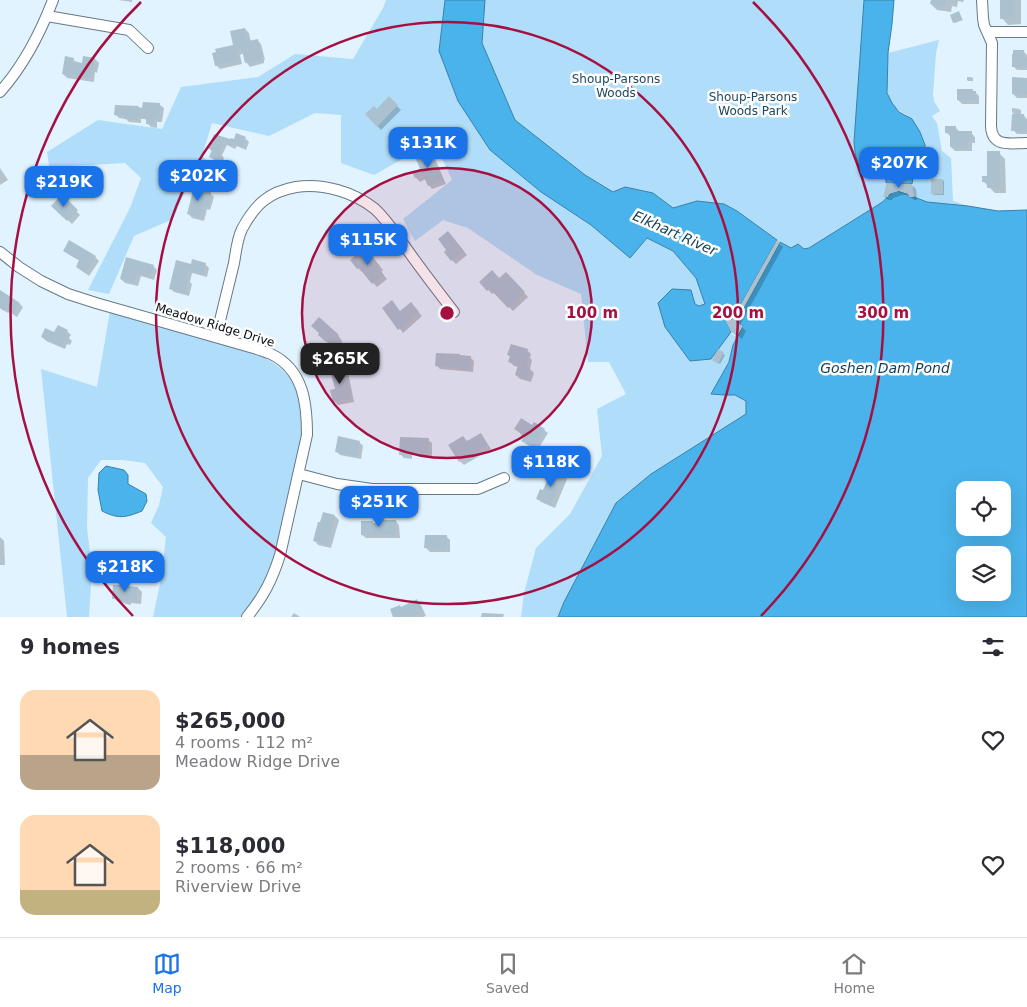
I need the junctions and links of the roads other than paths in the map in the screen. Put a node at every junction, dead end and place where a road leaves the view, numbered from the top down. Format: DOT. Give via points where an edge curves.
graph roads {
  1 [pos="53,0"];
  2 [pos="982,0"];
  3 [pos="47,16"];
  4 [pos="987,32"];
  5 [pos="1027,32"];
  6 [pos="148,48"];
  7 [pos="0,92"];
  8 [pos="1027,143"];
  9 [pos="0,252"];
  10 [pos="454,312"];
  11 [pos="216,337"];
  12 [pos="299,474"];
  13 [pos="504,478"];
  14 [pos="247,617"];
  1 -- 3 [label="street"];
  2 -- 4 [label="street"];
  3 -- 6 [label="street" via="129,30"];
  3 -- 7 [label="street" via="23,62"];
  4 -- 5 [label="street"];
  4 -- 8 [label="street" via="992,39 991,126 995,140"];
  9 -- 11 [label="street, Meadow Ridge Drive" via="41,281 68,294"];
  10 -- 11 [label="street" via="376,210 345,192 305,186 268,196 250,215 241,232"];
  11 -- 12 [label="street, Meadow Ridge Drive" via="272,355 291,369 304,397 307,416 307,435"];
  12 -- 13 [label="street" via="337,484 372,488 478,489"];
  12 -- 14 [label="street, Meadow Ridge Drive" via="274,574 266,592"];
}
